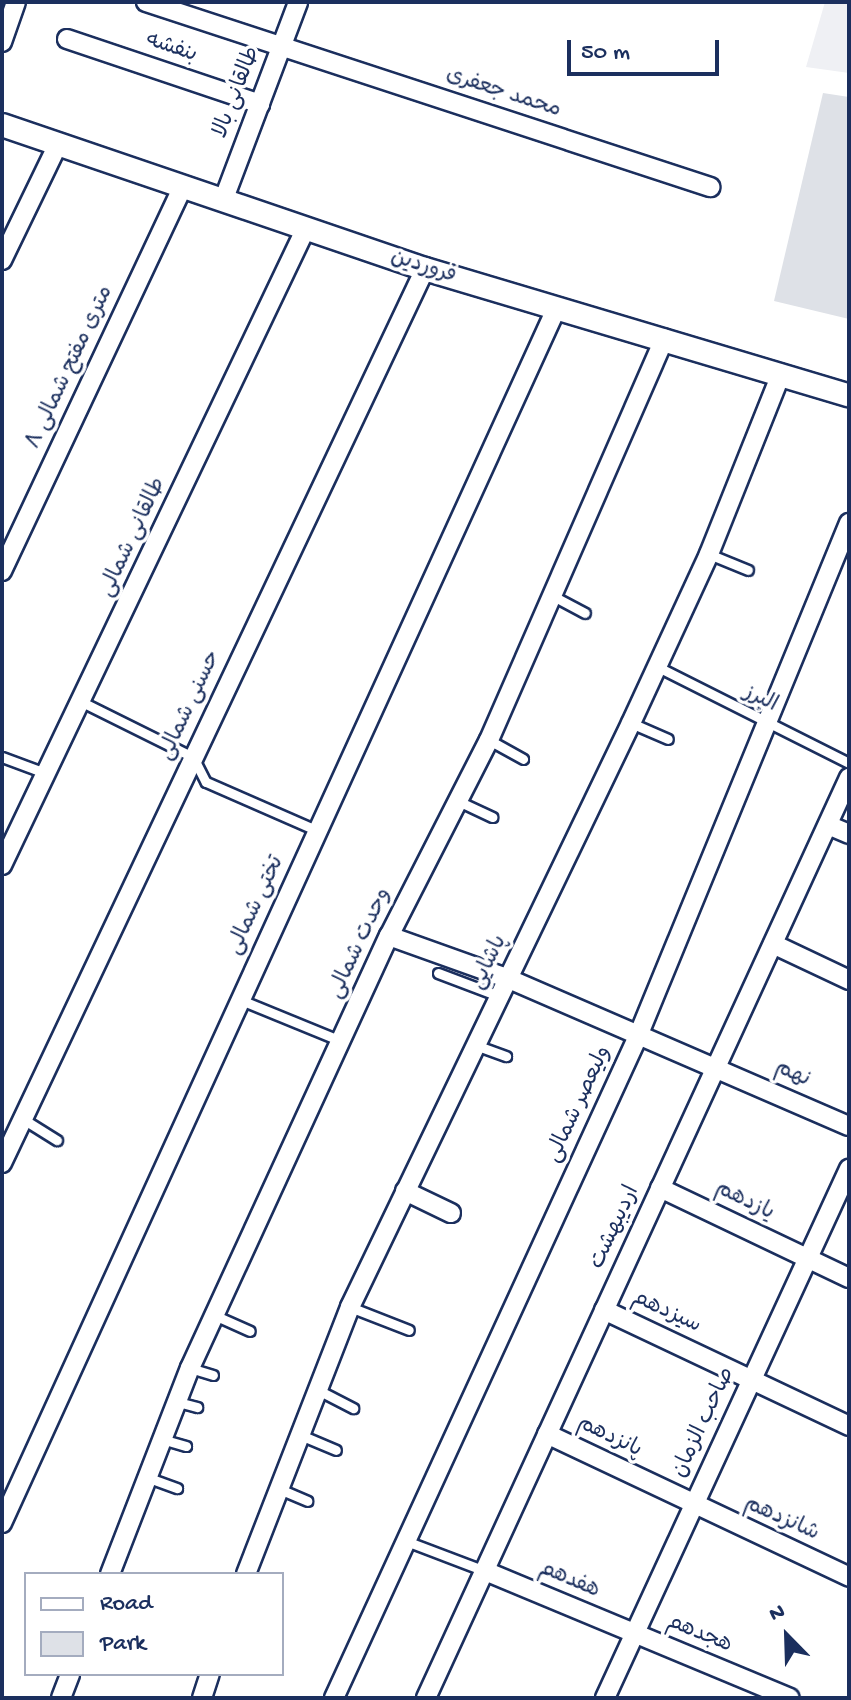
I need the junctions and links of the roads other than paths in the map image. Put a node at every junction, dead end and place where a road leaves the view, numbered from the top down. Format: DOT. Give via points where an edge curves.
graph roads {
  1 [pos="16,2"];
  2 [pos="146,2"];
  3 [pos="298,2"];
  4 [pos="67,39"];
  5 [pos="2,42"];
  6 [pos="281,47"];
  7 [pos="260,104"];
  8 [pos="2,125"];
  9 [pos="58,144"];
  10 [pos="183,186"];
  11 [pos="710,187"];
  12 [pos="223,201"];
  13 [pos="305,230"];
  14 [pos="2,260"];
  15 [pos="425,269"];
  16 [pos="556,309"];
  17 [pos="664,339"];
  18 [pos="781,374"];
  19 [pos="849,395"];
  20 [pos="849,523"];
  21 [pos="709,554"];
  22 [pos="748,570"];
  23 [pos="2,571"];
  24 [pos="553,596"];
  25 [pos="585,613"];
  26 [pos="656,666"];
  27 [pos="84,703"];
  28 [pos="631,723"];
  29 [pos="766,724"];
  30 [pos="668,739"];
  31 [pos="489,740"];
  32 [pos="2,757"];
  33 [pos="193,757"];
  34 [pos="523,759"];
  35 [pos="849,763"];
  36 [pos="45,773"];
  37 [pos="849,778"];
  38 [pos="458,801"];
  39 [pos="493,817"];
  40 [pos="828,825"];
  41 [pos="318,831"];
  42 [pos="849,834"];
  43 [pos="2,865"];
  44 [pos="389,936"];
  45 [pos="773,944"];
  46 [pos="438,973"];
  47 [pos="509,979"];
  48 [pos="849,980"];
  49 [pos="499,996"];
  50 [pos="241,1000"];
  51 [pos="638,1036"];
  52 [pos="343,1041"];
  53 [pos="478,1046"];
  54 [pos="506,1056"];
  55 [pos="716,1067"];
  56 [pos="23,1119"];
  57 [pos="849,1126"];
  58 [pos="57,1140"];
  59 [pos="2,1163"];
  60 [pos="849,1169"];
  61 [pos="660,1188"];
  62 [pos="405,1191"];
  63 [pos="451,1213"];
  64 [pos="807,1259"];
  65 [pos="849,1278"];
  66 [pos="350,1307"];
  67 [pos="604,1310"];
  68 [pos="214,1315"];
  69 [pos="409,1330"];
  70 [pos="250,1331"];
  71 [pos="190,1368"];
  72 [pos="213,1375"];
  73 [pos="751,1380"];
  74 [pos="316,1389"];
  75 [pos="178,1402"];
  76 [pos="197,1407"];
  77 [pos="353,1408"];
  78 [pos="849,1426"];
  79 [pos="298,1434"];
  80 [pos="547,1434"];
  81 [pos="165,1440"];
  82 [pos="186,1446"];
  83 [pos="336,1450"];
  84 [pos="149,1478"];
  85 [pos="177,1488"];
  86 [pos="277,1488"];
  87 [pos="307,1501"];
  88 [pos="693,1506"];
  89 [pos="2,1523"];
  90 [pos="406,1541"];
  91 [pos="485,1571"];
  92 [pos="111,1572"];
  93 [pos="247,1572"];
  94 [pos="849,1577"];
  95 [pos="634,1635"];
  96 [pos="69,1676"];
  97 [pos="209,1676"];
  98 [pos="434,1696"];
  99 [pos="61,1698"];
  100 [pos="202,1698"];
  101 [pos="334,1698"];
  102 [pos="605,1698"];
  103 [pos="790,1698"];
  1 -- 5 [label="street"];
  2 -- 6 [label="street, محمد جعفری"];
  3 -- 6 [label="street, طالقانی بالا"];
  4 -- 7 [label="street, بنفشه"];
  6 -- 7 [label="street, طالقانی بالا"];
  6 -- 11 [label="street, محمد جعفری"];
  7 -- 12 [label="street, طالقانی بالا"];
  8 -- 9 [label="street, فروردین"];
  9 -- 10 [label="street, فروردین"];
  9 -- 14 [label="street"];
  10 -- 12 [label="street, فروردین"];
  10 -- 23 [label="street, ۸ متری مفتح شمالی"];
  12 -- 13 [label="street, فروردین"];
  13 -- 15 [label="street, فروردین"];
  13 -- 27 [label="street, طالقانی شمالی"];
  15 -- 16 [label="street, فروردین"];
  15 -- 33 [label="street, حسنی شمالی"];
  16 -- 17 [label="street, فروردین"];
  16 -- 41 [label="street, تختی شمالی"];
  17 -- 18 [label="street, فروردین"];
  17 -- 24 [label="street, وحدت شمالی"];
  18 -- 19 [label="street, فروردین"];
  18 -- 21 [label="street, پاشایی"];
  20 -- 29 [label="street, ولیعصر شمالی"];
  21 -- 22 [label="lane"];
  21 -- 26 [label="street, پاشایی"];
  24 -- 25 [label="lane"];
  24 -- 31 [label="street, وحدت شمالی"];
  26 -- 28 [label="street, پاشایی"];
  26 -- 29 [label="lane, البرز"];
  27 -- 33 [label="lane"];
  27 -- 36 [label="street, طالقانی شمالی"];
  28 -- 30 [label="lane"];
  28 -- 47 [label="street, پاشایی"];
  29 -- 35 [label="lane, البرز"];
  29 -- 51 [label="street, ولیعصر شمالی"];
  31 -- 34 [label="lane"];
  31 -- 38 [label="street, وحدت شمالی"];
  32 -- 36 [label="lane"];
  33 -- 41 [label="lane" via="206,782"];
  33 -- 56 [label="street, حسنی شمالی"];
  36 -- 43 [label="street, طالقانی شمالی"];
  37 -- 40 [label="street, اردیبهشت"];
  38 -- 39 [label="lane"];
  38 -- 44 [label="street, وحدت شمالی"];
  40 -- 42 [label="street"];
  40 -- 45 [label="street, اردیبهشت"];
  41 -- 50 [label="street, تختی شمالی"];
  44 -- 47 [label="street, نهم"];
  44 -- 52 [label="street, وحدت شمالی"];
  45 -- 48 [label="street"];
  45 -- 55 [label="street, اردیبهشت"];
  46 -- 49 [label="lane"];
  47 -- 49 [label="street, پاشایی"];
  47 -- 51 [label="street, نهم"];
  49 -- 53 [label="street, پاشایی"];
  50 -- 52 [label="lane"];
  50 -- 89 [label="street, تختی شمالی"];
  51 -- 55 [label="street, نهم"];
  51 -- 90 [label="street, ولیعصر شمالی"];
  52 -- 68 [label="street, وحدت شمالی"];
  53 -- 54 [label="lane"];
  53 -- 62 [label="street, پاشایی"];
  55 -- 57 [label="street, نهم"];
  55 -- 61 [label="street, اردیبهشت"];
  56 -- 58 [label="lane"];
  56 -- 59 [label="street, حسنی شمالی"];
  60 -- 64 [label="street, صاحب الزمان"];
  61 -- 64 [label="street, یازدهم"];
  61 -- 67 [label="street, اردیبهشت"];
  62 -- 63 [label="street"];
  62 -- 66 [label="street, پاشایی"];
  64 -- 65 [label="street, یازدهم"];
  64 -- 73 [label="street, صاحب الزمان"];
  66 -- 69 [label="lane"];
  66 -- 74 [label="street, پاشایی"];
  67 -- 73 [label="street, سیزدهم"];
  67 -- 80 [label="street, اردیبهشت"];
  68 -- 70 [label="lane"];
  68 -- 71 [label="street, وحدت شمالی"];
  71 -- 72 [label="lane"];
  71 -- 75 [label="street, وحدت شمالی"];
  73 -- 78 [label="street, سیزدهم"];
  73 -- 88 [label="street, صاحب الزمان"];
  74 -- 77 [label="lane"];
  74 -- 79 [label="street, پاشایی"];
  75 -- 76 [label="lane"];
  75 -- 81 [label="street, وحدت شمالی"];
  79 -- 83 [label="lane"];
  79 -- 86 [label="street, پاشایی"];
  80 -- 88 [label="street, پانزدهم"];
  80 -- 91 [label="street, اردیبهشت"];
  81 -- 82 [label="lane"];
  81 -- 84 [label="street, وحدت شمالی"];
  84 -- 85 [label="lane"];
  84 -- 92 [label="street, وحدت شمالی"];
  86 -- 87 [label="lane"];
  86 -- 93 [label="street, پاشایی"];
  88 -- 94 [label="street, شانزدهم"];
  88 -- 95 [label="street, صاحب الزمان"];
  90 -- 91 [label="lane"];
  90 -- 101 [label="street, ولیعصر شمالی"];
  91 -- 95 [label="street, هفدهم"];
  91 -- 98 [label="street, اردیبهشت"];
  95 -- 102 [label="street, صاحب الزمان"];
  95 -- 103 [label="street, هجدهم"];
  96 -- 99 [label="street"];
  97 -- 100 [label="street"];
}
